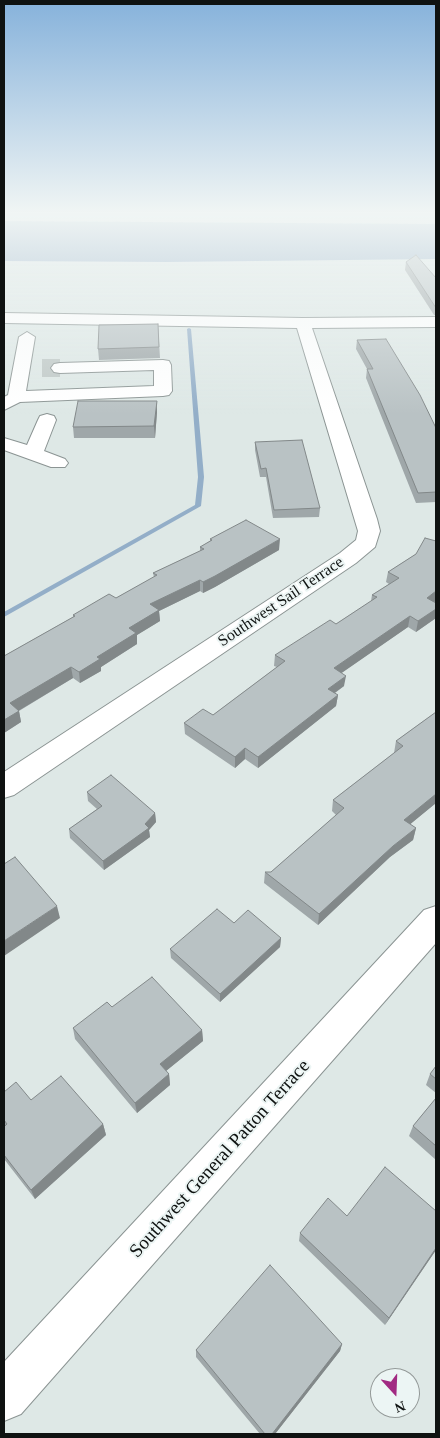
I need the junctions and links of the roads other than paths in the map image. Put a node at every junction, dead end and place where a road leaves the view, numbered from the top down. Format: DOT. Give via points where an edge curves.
graph roads {
  1 [pos="4,318"];
  2 [pos="436,322"];
  3 [pos="303,323"];
  4 [pos="27,337"];
  5 [pos="60,368"];
  6 [pos="10,401"];
  7 [pos="47,420"];
  8 [pos="4,444"];
  9 [pos="33,454"];
  10 [pos="58,463"];
  11 [pos="4,787"];
  12 [pos="436,920"];
  13 [pos="4,1397"];
  1 -- 3 [label="street"];
  2 -- 3 [label="street"];
  3 -- 11 [label="street, Southwest Sail Terrace" via="366,519 367,542 348,558"];
  4 -- 6 [label="street" via="28,368"];
  5 -- 6 [label="street" via="163,365 164,391"];
  7 -- 9 [label="street"];
  8 -- 9 [label="street"];
  9 -- 10 [label="street"];
  12 -- 13 [label="street, Southwest General Patton Terrace"];
}
